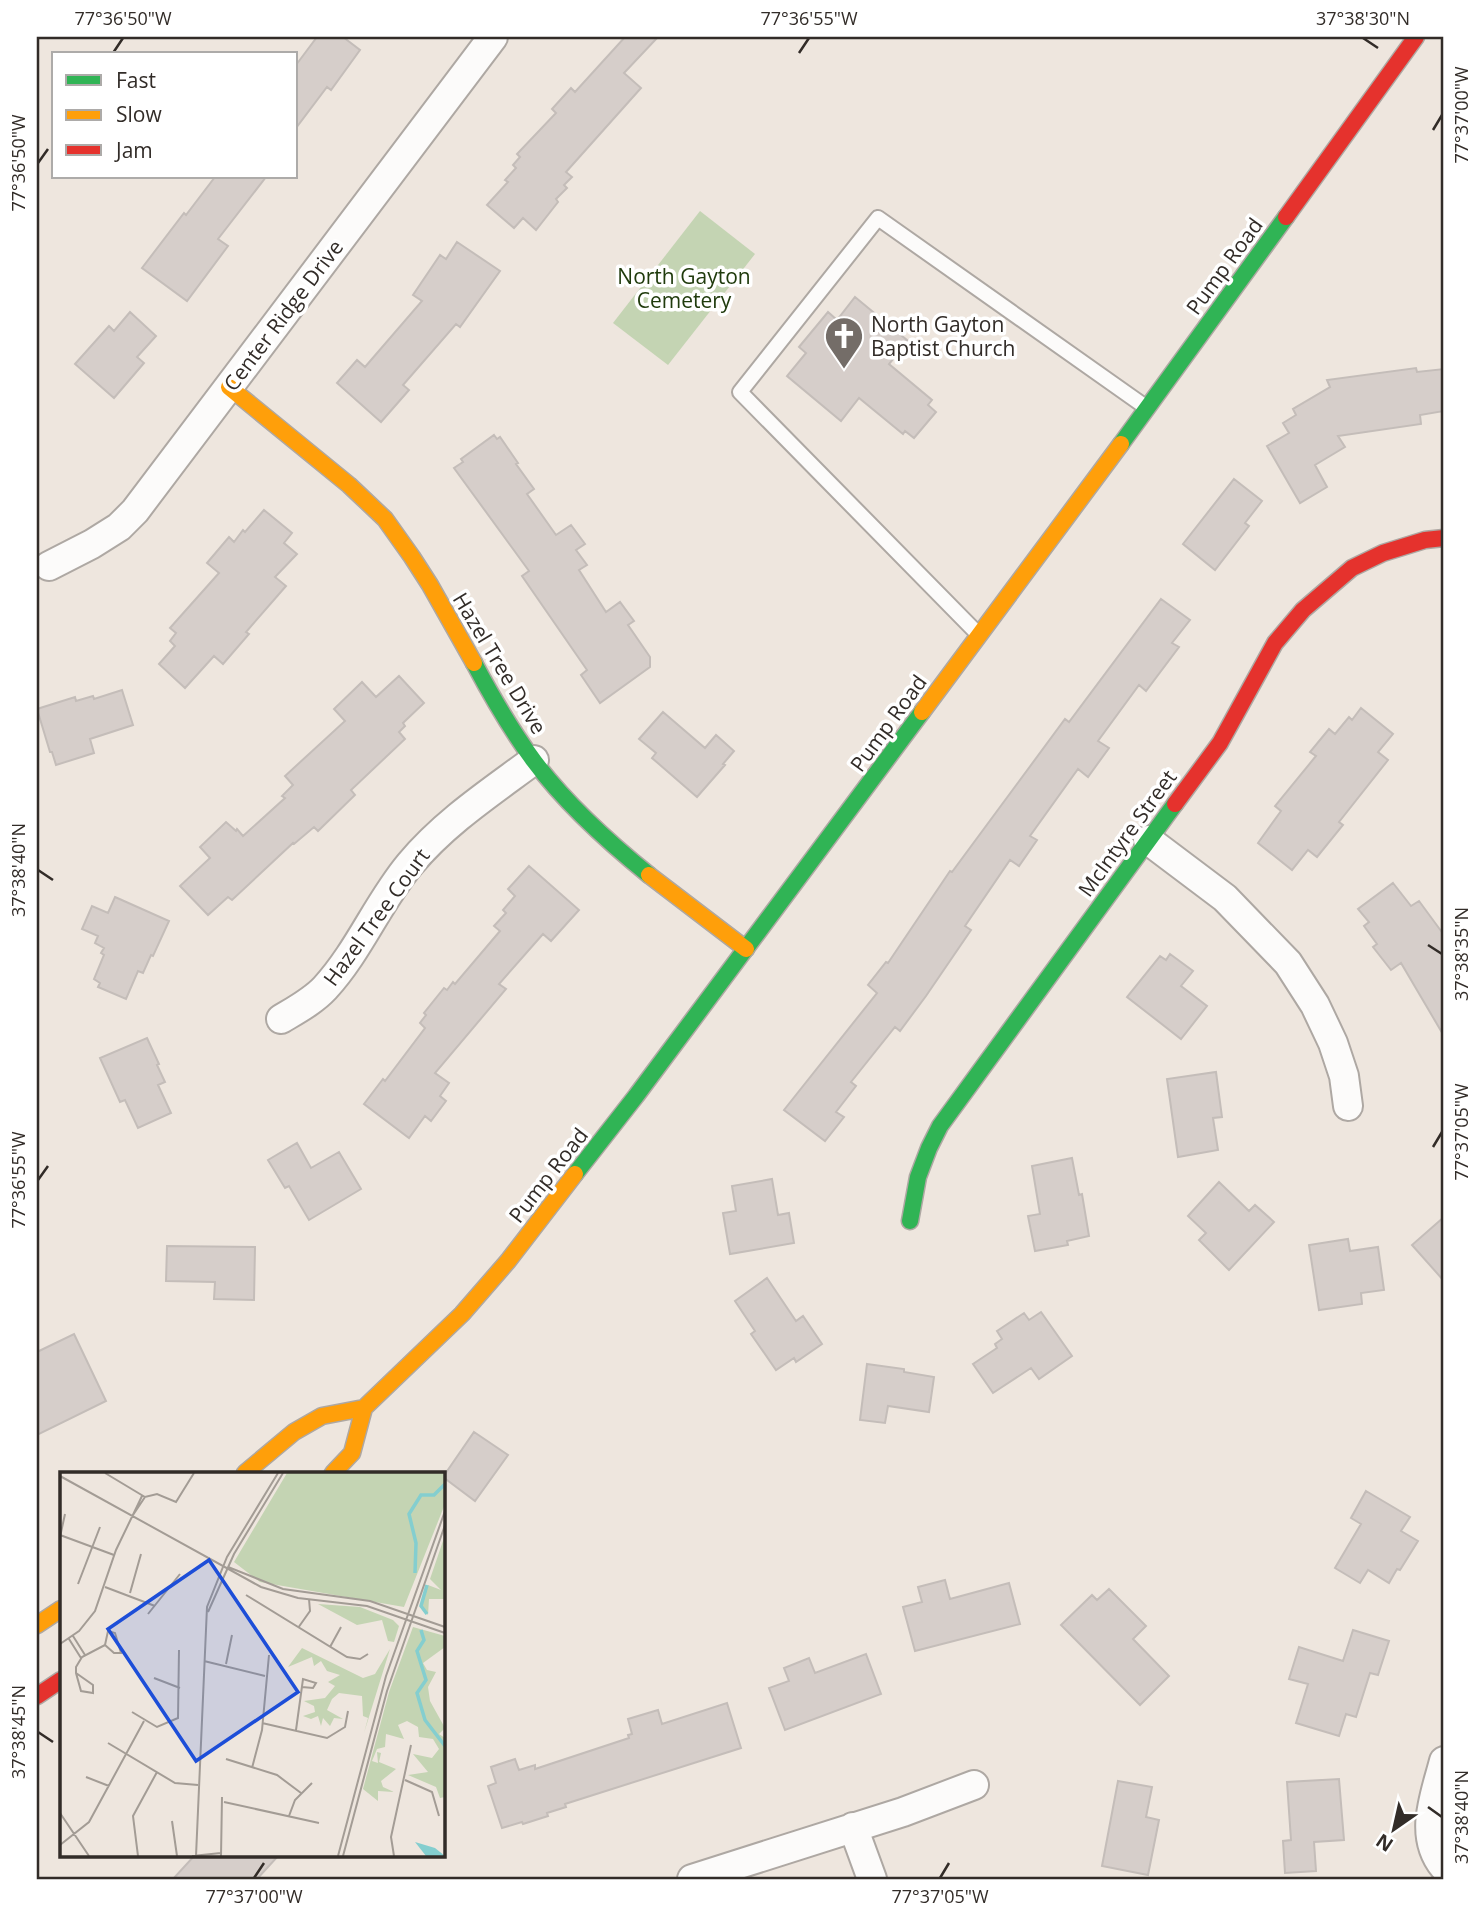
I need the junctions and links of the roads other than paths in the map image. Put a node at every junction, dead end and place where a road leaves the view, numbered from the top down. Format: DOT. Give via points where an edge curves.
graph roads {
  1 [pos="493,37"];
  2 [pos="1416,37"];
  3 [pos="229,387"];
  4 [pos="1147,408"];
  5 [pos="1444,538"];
  6 [pos="49,566"];
  7 [pos="979,635"];
  8 [pos="534,760"];
  9 [pos="1148,840"];
  10 [pos="746,950"];
  11 [pos="282,1019"];
  12 [pos="1348,1106"];
  13 [pos="910,1221"];
  14 [pos="364,1408"];
  15 [pos="246,1472"];
  16 [pos="334,1472"];
  17 [pos="60,1609"];
  18 [pos="37,1625"];
  19 [pos="60,1681"];
  20 [pos="37,1696"];
  21 [pos="1444,1761"];
  22 [pos="974,1785"];
  23 [pos="853,1826"];
  24 [pos="1444,1867"];
  25 [pos="692,1879"];
  26 [pos="872,1879"];
  1 -- 3 [label="street, Center Ridge Drive"];
  2 -- 4 [label="main road, Pump Road"];
  3 -- 6 [label="street, Center Ridge Drive" via="119,527"];
  3 -- 8 [label="main road, Hazel Tree Drive" via="353,488 391,526 419,565"];
  4 -- 7 [label="main road, Pump Road"];
  4 -- 7 [label="lane" via="878,218 740,392"];
  5 -- 9 [label="main road, McIntyre Street" via="1404,546 1352,568 1303,610 1275,643 1220,743"];
  7 -- 10 [label="main road, Pump Road"];
  8 -- 10 [label="main road, Hazel Tree Drive" via="577,812 619,852"];
  8 -- 11 [label="street, Hazel Tree Court" via="456,818 411,863 326,988"];
  9 -- 12 [label="street" via="1225,898 1289,962 1333,1043"];
  9 -- 13 [label="main road, McIntyre Street" via="940,1126 918,1177"];
  10 -- 14 [label="main road, Pump Road" via="508,1261 461,1314"];
  14 -- 15 [label="main road" via="322,1416"];
  14 -- 16 [label="main road" via="352,1453"];
  17 -- 18 [label="main road"];
  19 -- 20 [label="main road"];
  21 -- 24 [label="street" via="1429,1821 1431,1843"];
  22 -- 23 [label="street"];
  23 -- 25 [label="street"];
  23 -- 26 [label="street"];
}
